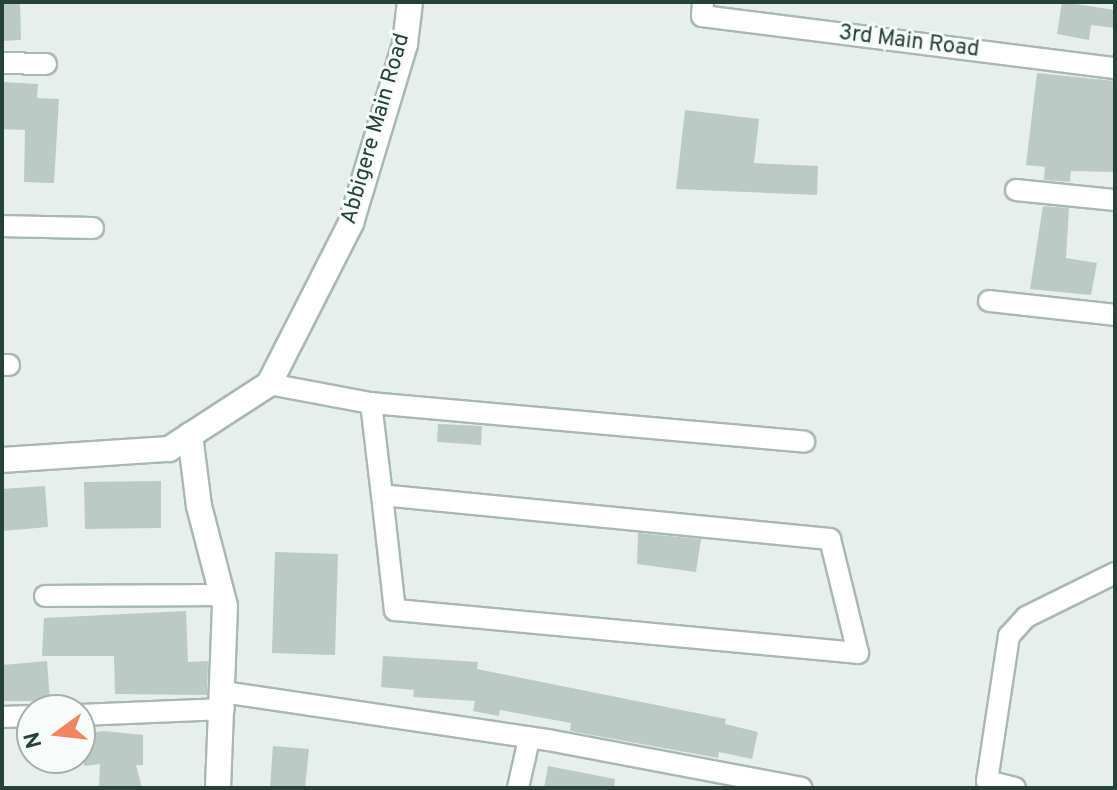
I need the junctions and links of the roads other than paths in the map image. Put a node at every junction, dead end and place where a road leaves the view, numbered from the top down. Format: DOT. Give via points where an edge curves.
graph roads {
  1 [pos="410,2"];
  2 [pos="703,9"];
  3 [pos="2,63"];
  4 [pos="46,64"];
  5 [pos="1115,68"];
  6 [pos="1016,190"];
  7 [pos="1115,200"];
  8 [pos="2,226"];
  9 [pos="93,228"];
  10 [pos="989,301"];
  11 [pos="1115,315"];
  12 [pos="269,384"];
  13 [pos="371,403"];
  14 [pos="190,435"];
  15 [pos="804,442"];
  16 [pos="2,460"];
  17 [pos="382,495"];
  18 [pos="1115,573"];
  19 [pos="222,595"];
  20 [pos="45,596"];
  21 [pos="224,700"];
  22 [pos="96,713"];
  23 [pos="529,739"];
  24 [pos="218,788"];
  25 [pos="518,788"];
  26 [pos="801,788"];
  27 [pos="1015,788"];
  1 -- 12 [label="main road, Abbigere Main Road" via="405,44 351,223"];
  2 -- 5 [label="street, 3rd Main Road"];
  3 -- 4 [label="street"];
  6 -- 7 [label="street"];
  8 -- 9 [label="street"];
  10 -- 11 [label="street"];
  12 -- 13 [label="street"];
  12 -- 14 [label="main road"];
  13 -- 15 [label="street"];
  13 -- 17 [label="street"];
  14 -- 16 [label="main road" via="169,449"];
  14 -- 19 [label="main road" via="199,506"];
  17 -- 17 [label="street" via="395,610 858,653 830,539"];
  18 -- 27 [label="street" via="1026,617 1009,636 987,781"];
  19 -- 20 [label="street"];
  19 -- 21 [label="main road"];
  21 -- 22 [label="street"];
  21 -- 23 [label="street"];
  21 -- 24 [label="main road"];
  23 -- 25 [label="street"];
  23 -- 26 [label="street"];
}
